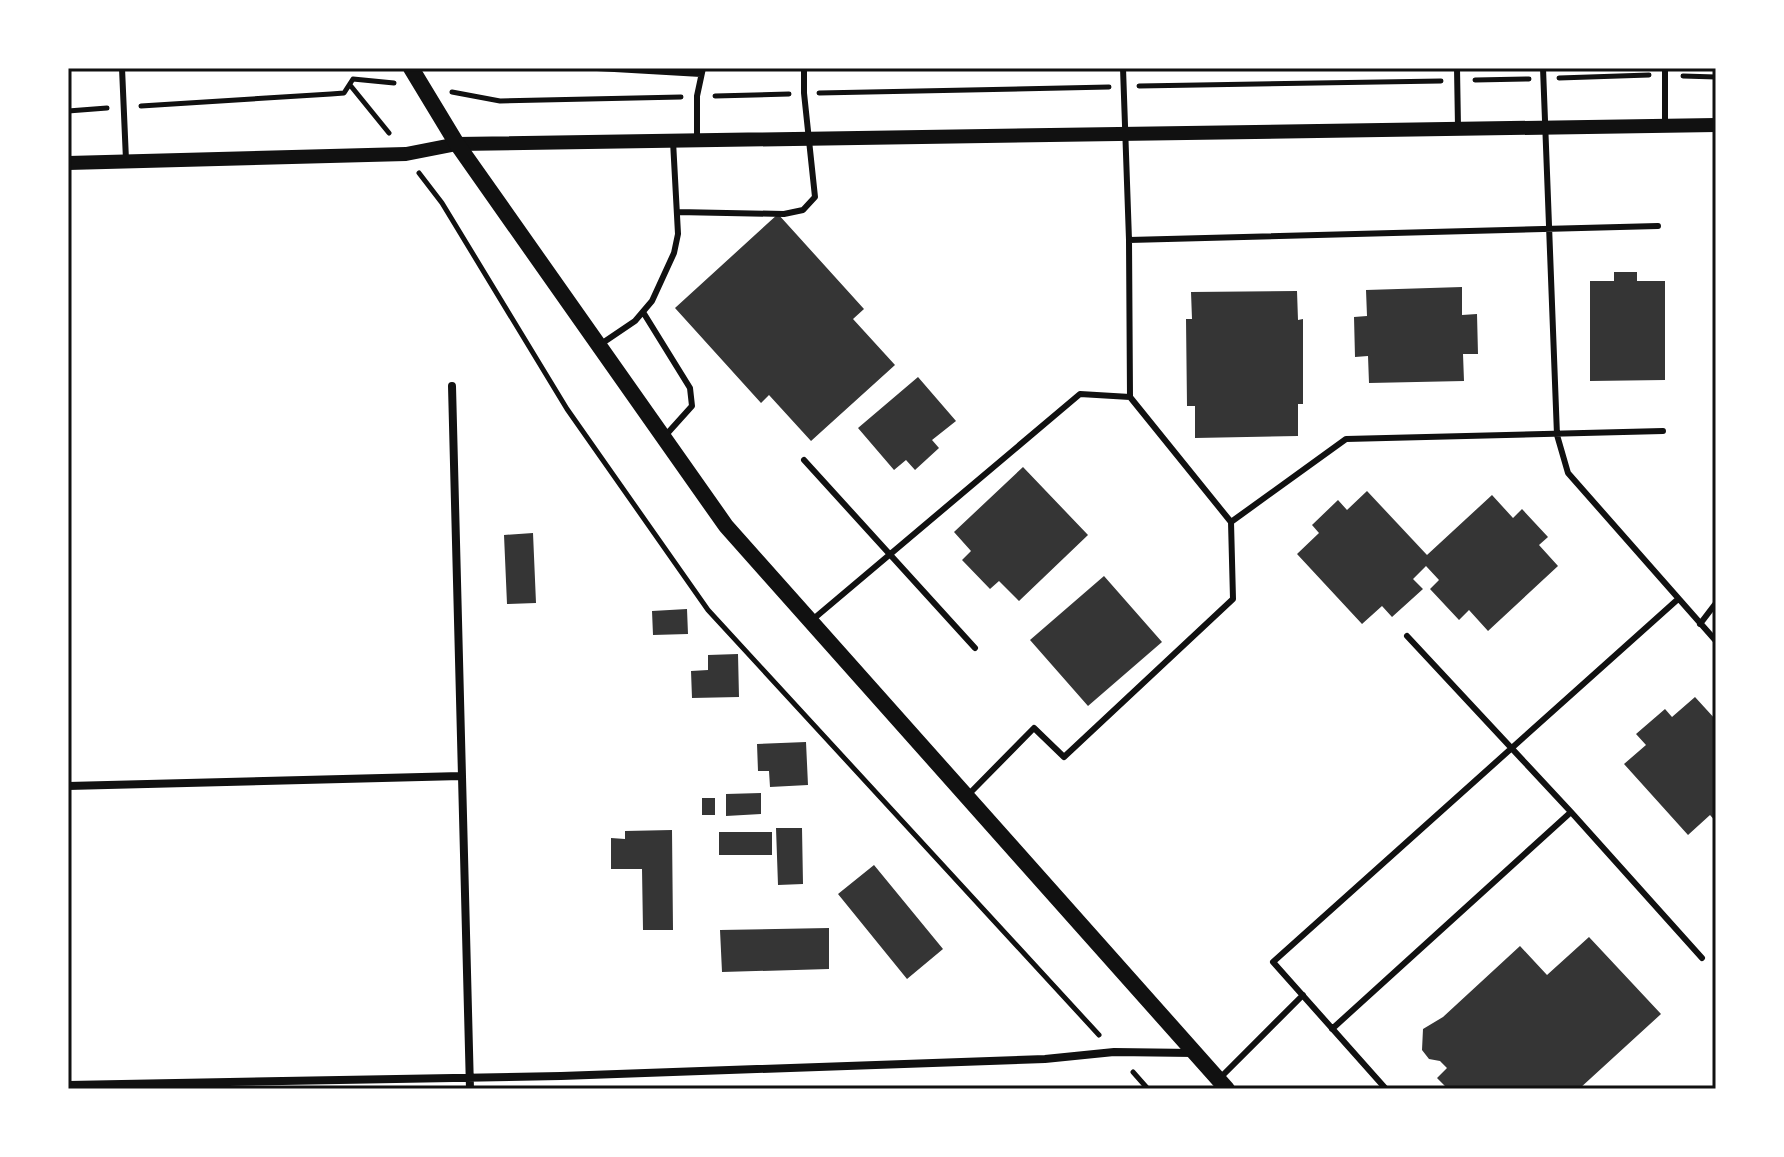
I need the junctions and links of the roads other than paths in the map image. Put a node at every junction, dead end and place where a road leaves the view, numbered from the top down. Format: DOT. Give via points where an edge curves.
graph roads {
  1 [pos="122,68"];
  2 [pos="411,68"];
  3 [pos="597,68"];
  4 [pos="804,68"];
  5 [pos="1123,68"];
  6 [pos="1457,68"];
  7 [pos="1543,68"];
  8 [pos="702,71"];
  9 [pos="1665,72"];
  10 [pos="1716,125"];
  11 [pos="1665,126"];
  12 [pos="1544,128"];
  13 [pos="1458,130"];
  14 [pos="1124,135"];
  15 [pos="808,139"];
  16 [pos="673,141"];
  17 [pos="697,141"];
  18 [pos="457,144"];
  19 [pos="126,162"];
  20 [pos="68,163"];
  21 [pos="677,212"];
  22 [pos="1658,226"];
  23 [pos="1548,228"];
  24 [pos="1129,240"];
  25 [pos="643,312"];
  26 [pos="599,345"];
  27 [pos="452,386"];
  28 [pos="1130,397"];
  29 [pos="1663,431"];
  30 [pos="1557,435"];
  31 [pos="664,437"];
  32 [pos="804,460"];
  33 [pos="1231,522"];
  34 [pos="889,553"];
  35 [pos="1677,600"];
  36 [pos="1716,603"];
  37 [pos="811,621"];
  38 [pos="1700,624"];
  39 [pos="1407,636"];
  40 [pos="1716,641"];
  41 [pos="975,648"];
  42 [pos="1512,750"];
  43 [pos="461,776"];
  44 [pos="68,786"];
  45 [pos="966,796"];
  46 [pos="1571,812"];
  47 [pos="1702,958"];
  48 [pos="1303,995"];
  49 [pos="1332,1029"];
  50 [pos="1195,1053"];
  51 [pos="469,1076"];
  52 [pos="1222,1084"];
  53 [pos="68,1085"];
  54 [pos="470,1089"];
  55 [pos="1386,1089"];
  1 -- 19 [label="lane"];
  2 -- 18 [label="main road"];
  3 -- 8 [label="lane"];
  4 -- 15 [label="lane"];
  5 -- 14 [label="lane"];
  6 -- 13 [label="lane"];
  7 -- 12 [label="lane"];
  8 -- 17 [label="lane"];
  9 -- 11 [label="lane"];
  10 -- 11 [label="street"];
  11 -- 12 [label="street"];
  12 -- 13 [label="street"];
  12 -- 23 [label="lane"];
  13 -- 14 [label="street"];
  14 -- 15 [label="street"];
  14 -- 24 [label="lane"];
  15 -- 17 [label="street"];
  15 -- 21 [label="lane" via="815,197 803,210"];
  16 -- 17 [label="street"];
  16 -- 18 [label="street"];
  16 -- 21 [label="lane"];
  18 -- 19 [label="street" via="406,154"];
  18 -- 26 [label="main road"];
  19 -- 20 [label="street"];
  21 -- 25 [label="lane" via="674,253"];
  22 -- 23 [label="lane"];
  23 -- 24 [label="lane"];
  23 -- 30 [label="lane"];
  24 -- 28 [label="lane"];
  25 -- 26 [label="lane"];
  25 -- 31 [label="lane" via="690,388 692,406"];
  26 -- 31 [label="main road"];
  27 -- 43 [label="street"];
  28 -- 33 [label="lane"];
  28 -- 34 [label="lane" via="1080,394"];
  29 -- 30 [label="lane"];
  30 -- 33 [label="lane" via="1346,439"];
  30 -- 35 [label="lane" via="1568,473"];
  31 -- 37 [label="main road" via="726,526"];
  32 -- 34 [label="lane"];
  33 -- 45 [label="lane" via="1233,599 1064,757 1034,728"];
  34 -- 37 [label="lane"];
  34 -- 41 [label="lane"];
  35 -- 38 [label="lane"];
  35 -- 42 [label="lane"];
  36 -- 38 [label="lane"];
  37 -- 45 [label="main road"];
  38 -- 40 [label="lane"];
  39 -- 42 [label="lane"];
  42 -- 46 [label="lane"];
  42 -- 48 [label="lane" via="1273,962"];
  43 -- 44 [label="street"];
  43 -- 51 [label="street"];
  45 -- 50 [label="main road"];
  46 -- 47 [label="lane"];
  46 -- 49 [label="lane"];
  48 -- 49 [label="lane"];
  48 -- 52 [label="lane"];
  49 -- 55 [label="lane"];
  50 -- 51 [label="street"];
  50 -- 52 [label="main road"];
  51 -- 53 [label="street"];
  51 -- 54 [label="street"];
}
